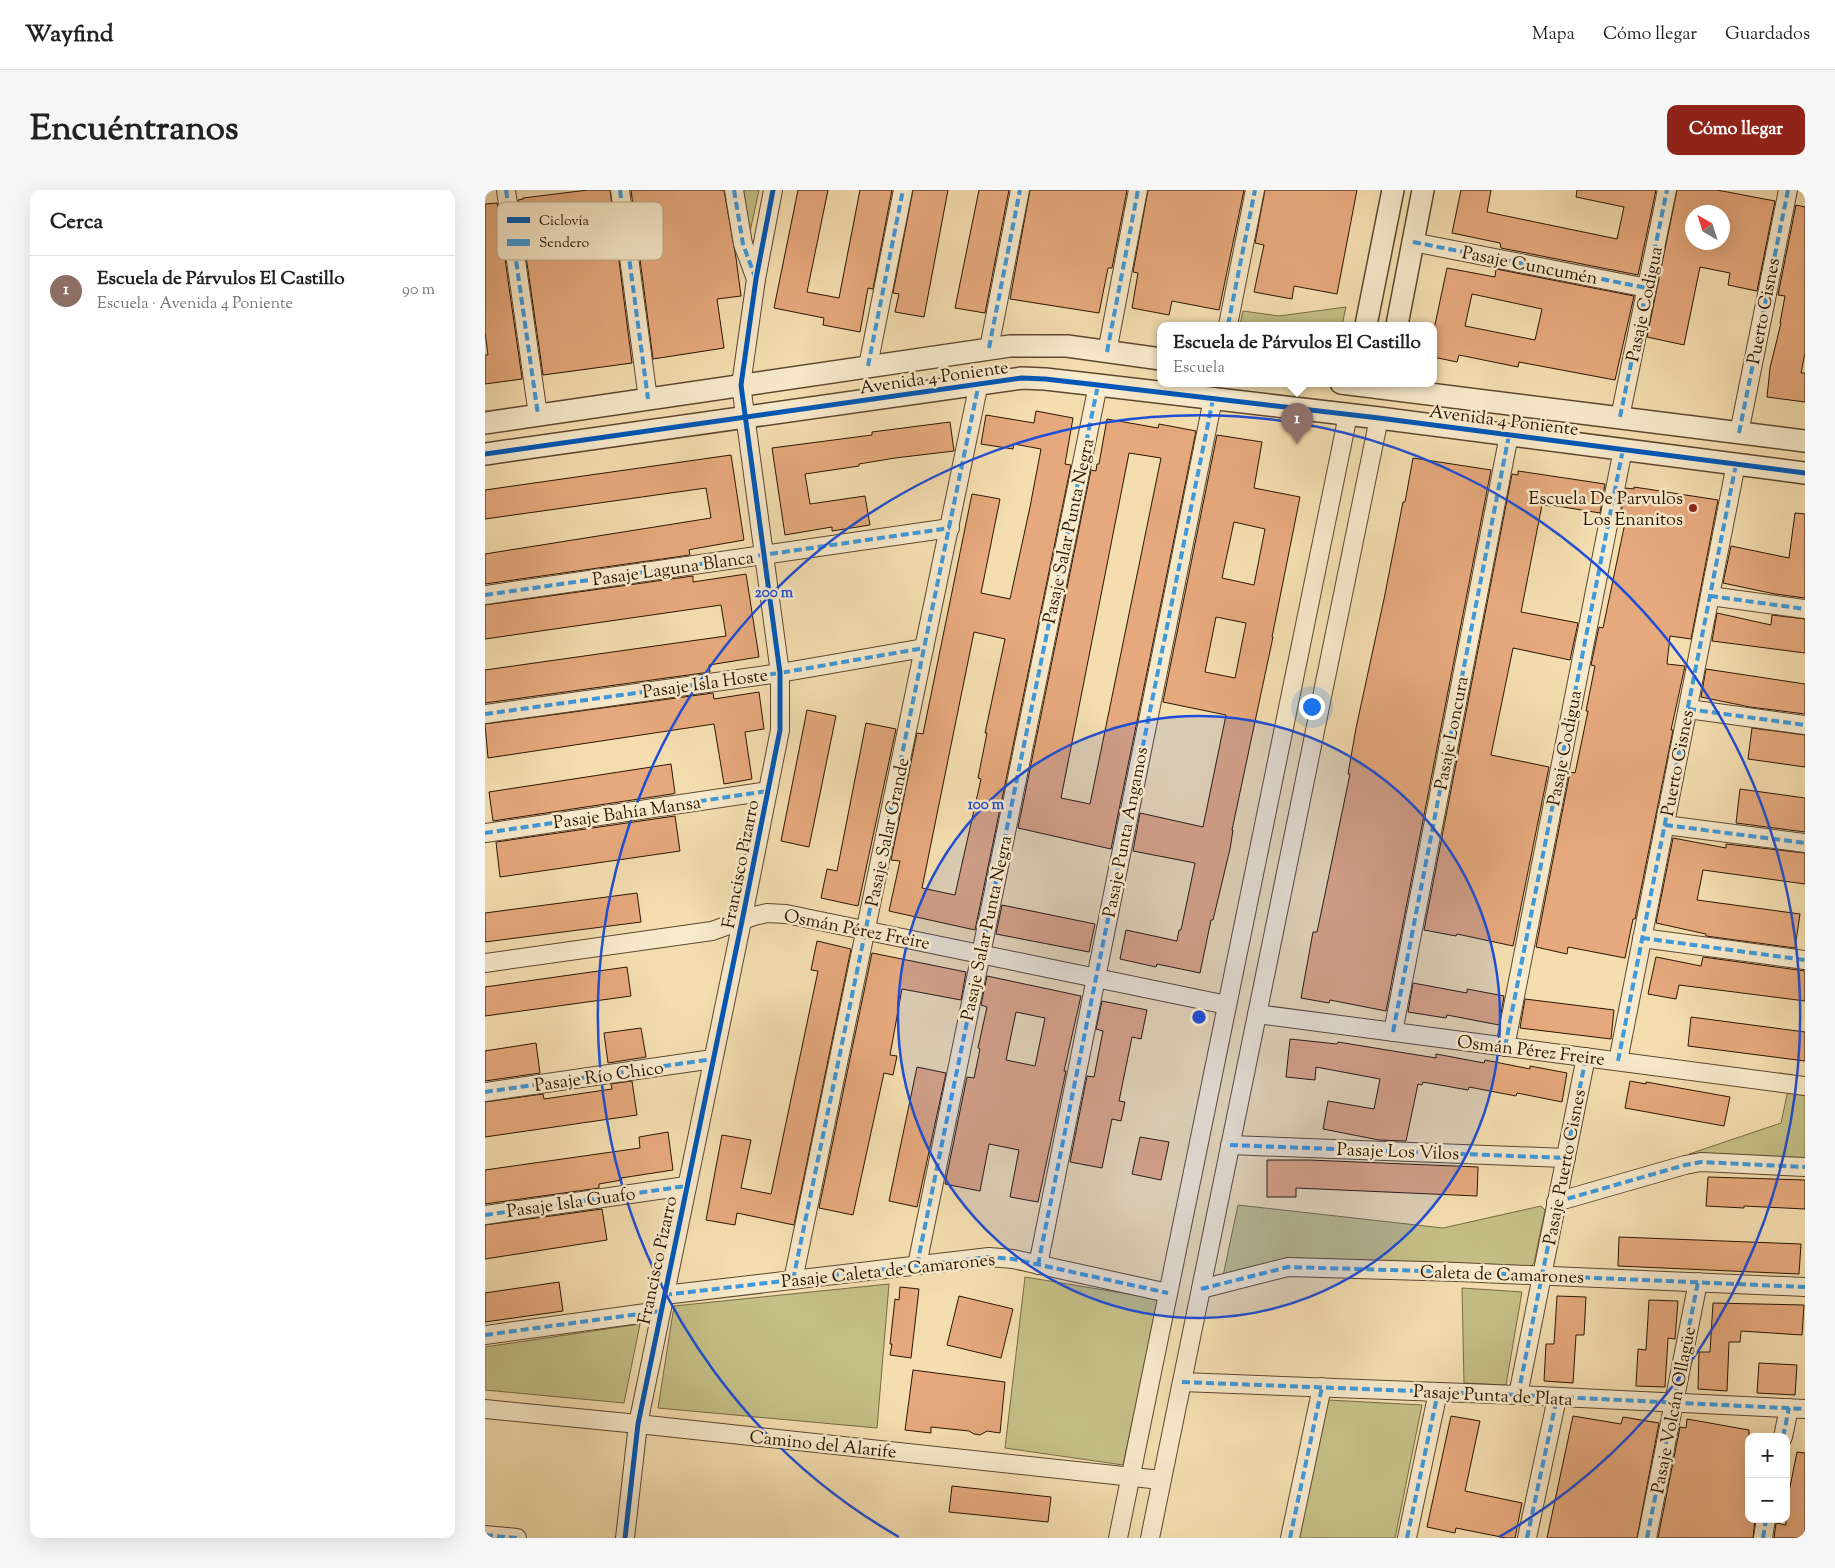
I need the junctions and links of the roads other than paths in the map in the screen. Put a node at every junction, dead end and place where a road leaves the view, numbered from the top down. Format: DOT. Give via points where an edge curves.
graph roads {
  1 [pos="734,190"];
  2 [pos="773,190"];
  3 [pos="903,190"];
  4 [pos="1020,190"];
  5 [pos="1138,190"];
  6 [pos="1255,190"];
  7 [pos="1393,190"];
  8 [pos="1423,190"];
  9 [pos="1667,190"];
  10 [pos="1788,190"];
  11 [pos="1413,242"];
  12 [pos="516,260"];
  13 [pos="629,260"];
  14 [pos="756,279"];
  15 [pos="1647,288"];
  16 [pos="1230,322"];
  17 [pos="1367,322"];
  18 [pos="1398,322"];
  19 [pos="989,348"];
  20 [pos="1107,352"];
  21 [pos="1157,358"];
  22 [pos="868,366"];
  23 [pos="979,383"];
  24 [pos="741,385"];
  25 [pos="1098,385"];
  26 [pos="1350,387"];
  27 [pos="1385,387"];
  28 [pos="1400,387"];
  29 [pos="648,399"];
  30 [pos="1213,400"];
  31 [pos="538,415"];
  32 [pos="1348,415"];
  33 [pos="1620,417"];
  34 [pos="745,418"];
  35 [pos="1379,418"];
  36 [pos="485,423"];
  37 [pos="1739,433"];
  38 [pos="1509,434"];
  39 [pos="1805,441"];
  40 [pos="1623,449"];
  41 [pos="485,454"];
  42 [pos="1736,464"];
  43 [pos="1805,473"];
  44 [pos="949,528"];
  45 [pos="763,555"];
  46 [pos="485,595"];
  47 [pos="1710,596"];
  48 [pos="1805,609"];
  49 [pos="925,648"];
  50 [pos="780,673"];
  51 [pos="1688,709"];
  52 [pos="485,714"];
  53 [pos="1805,725"];
  54 [pos="768,792"];
  55 [pos="1665,825"];
  56 [pos="485,833"];
  57 [pos="1805,842"];
  58 [pos="742,921"];
  59 [pos="866,930"];
  60 [pos="1643,938"];
  61 [pos="981,954"];
  62 [pos="1805,960"];
  63 [pos="485,964"];
  64 [pos="1096,978"];
  65 [pos="1227,1005"];
  66 [pos="1257,1014"];
  67 [pos="1393,1032"];
  68 [pos="1505,1046"];
  69 [pos="1586,1057"];
  70 [pos="713,1059"];
  71 [pos="1618,1061"];
  72 [pos="1805,1086"];
  73 [pos="485,1092"];
  74 [pos="1230,1145"];
  75 [pos="1566,1158"];
  76 [pos="1805,1167"];
  77 [pos="687,1186"];
  78 [pos="1556,1202"];
  79 [pos="485,1215"];
  80 [pos="917,1265"];
  81 [pos="1038,1265"];
  82 [pos="1542,1275"];
  83 [pos="793,1280"];
  84 [pos="1698,1282"];
  85 [pos="1805,1287"];
  86 [pos="1201,1288"];
  87 [pos="1168,1293"];
  88 [pos="663,1303"];
  89 [pos="485,1335"];
  90 [pos="1181,1382"];
  91 [pos="1322,1387"];
  92 [pos="1438,1392"];
  93 [pos="1518,1395"];
  94 [pos="1557,1398"];
  95 [pos="1674,1403"];
  96 [pos="1797,1408"];
  97 [pos="485,1410"];
  98 [pos="638,1424"];
  99 [pos="1785,1433"];
  100 [pos="1130,1477"];
  101 [pos="1161,1480"];
  102 [pos="1765,1523"];
  103 [pos="485,1535"];
  104 [pos="517,1538"];
  105 [pos="625,1538"];
  106 [pos="1118,1538"];
  107 [pos="1149,1538"];
  108 [pos="1291,1538"];
  109 [pos="1407,1538"];
  110 [pos="1527,1538"];
  111 [pos="1647,1538"];
  112 [pos="1763,1538"];
  1 -- 14 [label="street" via="743,244"];
  2 -- 14 [label="street, Francisco Pizarro"];
  3 -- 22 [label="street"];
  4 -- 19 [label="street"];
  5 -- 20 [label="street"];
  6 -- 16 [label="street"];
  7 -- 17 [label="street"];
  8 -- 11 [label="street"];
  9 -- 15 [label="street, Pasaje Codigua"];
  10 -- 37 [label="street, Puerto Cisnes"];
  11 -- 15 [label="street, Pasaje Cuncumén"];
  11 -- 18 [label="street"];
  12 -- 31 [label="street"];
  13 -- 29 [label="street"];
  14 -- 24 [label="street, Francisco Pizarro"];
  15 -- 33 [label="street, Pasaje Codigua"];
  19 -- 20 [label="street, Avenida 4 Poniente" via="1048,345"];
  19 -- 22 [label="street, Avenida 4 Poniente"];
  20 -- 21 [label="street, Avenida 4 Poniente"];
  22 -- 24 [label="street, Avenida 4 Poniente"];
  23 -- 25 [label="street, Avenida 4 Poniente" via="1022,378"];
  23 -- 34 [label="street, Avenida 4 Poniente"];
  23 -- 44 [label="street, Pasaje Salar Grande"];
  24 -- 29 [label="street, Avenida 4 Poniente"];
  24 -- 34 [label="street, Francisco Pizarro"];
  25 -- 30 [label="street, Avenida 4 Poniente"];
  25 -- 61 [label="street, Pasaje Salar Punta Negra"];
  26 -- 32 [label="street"];
  27 -- 35 [label="street"];
  28 -- 33 [label="street, Avenida 4 Poniente"];
  29 -- 31 [label="street, Avenida 4 Poniente"];
  30 -- 32 [label="street, Avenida 4 Poniente"];
  30 -- 64 [label="street, Pasaje Punta Angamos"];
  31 -- 36 [label="street, Avenida 4 Poniente"];
  32 -- 35 [label="street, Avenida 4 Poniente"];
  32 -- 65 [label="street"];
  33 -- 37 [label="street, Avenida 4 Poniente"];
  34 -- 41 [label="street, Avenida 4 Poniente"];
  34 -- 45 [label="street, Francisco Pizarro"];
  35 -- 38 [label="street, Avenida 4 Poniente"];
  35 -- 66 [label="street"];
  37 -- 39 [label="street, Avenida 4 Poniente"];
  38 -- 40 [label="street, Avenida 4 Poniente"];
  38 -- 67 [label="street, Pasaje Loncura"];
  40 -- 42 [label="street, Avenida 4 Poniente"];
  40 -- 68 [label="street, Pasaje Codigua"];
  42 -- 43 [label="street, Avenida 4 Poniente"];
  42 -- 47 [label="street, Puerto Cisnes"];
  44 -- 45 [label="street, Pasaje Laguna Blanca"];
  44 -- 49 [label="street, Pasaje Salar Grande"];
  45 -- 46 [label="street, Pasaje Laguna Blanca"];
  45 -- 50 [label="street, Francisco Pizarro"];
  47 -- 48 [label="street"];
  47 -- 51 [label="street, Puerto Cisnes"];
  49 -- 50 [label="street, Pasaje Isla Hoste"];
  49 -- 59 [label="street, Pasaje Salar Grande"];
  50 -- 52 [label="street, Pasaje Isla Hoste"];
  50 -- 54 [label="street, Francisco Pizarro" via="780,730"];
  51 -- 53 [label="street"];
  51 -- 55 [label="street, Puerto Cisnes"];
  54 -- 56 [label="street, Pasaje Bahía Mansa"];
  54 -- 58 [label="street, Francisco Pizarro"];
  55 -- 57 [label="street"];
  55 -- 60 [label="street, Puerto Cisnes"];
  58 -- 59 [label="street, Osmán Pérez Freire" via="767,913 786,914"];
  58 -- 63 [label="street, Osmán Pérez Freire" via="712,931"];
  58 -- 70 [label="street, Francisco Pizarro"];
  59 -- 61 [label="street, Osmán Pérez Freire"];
  59 -- 83 [label="street, Pasaje Salar Grande"];
  60 -- 62 [label="street"];
  60 -- 71 [label="street, Puerto Cisnes"];
  61 -- 64 [label="street, Osmán Pérez Freire"];
  61 -- 80 [label="street, Pasaje Salar Punta Negra"];
  64 -- 65 [label="street, Osmán Pérez Freire"];
  64 -- 81 [label="street, Pasaje Punta Angamos"];
  65 -- 87 [label="street"];
  66 -- 67 [label="street, Osmán Pérez Freire"];
  66 -- 74 [label="street"];
  67 -- 68 [label="street, Osmán Pérez Freire"];
  68 -- 69 [label="street, Osmán Pérez Freire"];
  69 -- 71 [label="street, Osmán Pérez Freire"];
  69 -- 75 [label="street, Pasaje Puerto Cisnes"];
  70 -- 73 [label="street, Pasaje Río Chico"];
  70 -- 77 [label="street, Francisco Pizarro"];
  71 -- 72 [label="street, Osmán Pérez Freire"];
  74 -- 75 [label="street, Pasaje Los Vilos"];
  74 -- 86 [label="street"];
  75 -- 78 [label="street, Pasaje Puerto Cisnes"];
  76 -- 78 [label="street" via="1693,1163"];
  77 -- 79 [label="street, Pasaje Isla Guafo"];
  77 -- 88 [label="street, Francisco Pizarro"];
  78 -- 82 [label="street, Pasaje Puerto Cisnes"];
  80 -- 81 [label="street, Pasaje Caleta de Camarones" via="989,1257"];
  80 -- 83 [label="street, Pasaje Caleta de Camarones"];
  81 -- 87 [label="street, Pasaje Caleta de Camarones"];
  82 -- 84 [label="street, Caleta de Camarones"];
  82 -- 86 [label="street, Caleta de Camarones" via="1288,1268"];
  82 -- 93 [label="street, Pasaje Puerto Cisnes"];
  83 -- 88 [label="street, Pasaje Caleta de Camarones"];
  84 -- 85 [label="street, Caleta de Camarones"];
  84 -- 95 [label="street, Pasaje Volcán Ollagüe"];
  86 -- 90 [label="street"];
  87 -- 100 [label="street"];
  88 -- 89 [label="street, Pasaje Caleta de Camarones"];
  88 -- 98 [label="street, Francisco Pizarro"];
  90 -- 91 [label="street, Pasaje Punta de Plata"];
  90 -- 101 [label="street"];
  91 -- 92 [label="street, Pasaje Punta de Plata"];
  91 -- 108 [label="street"];
  92 -- 93 [label="street, Pasaje Punta de Plata"];
  92 -- 109 [label="street"];
  93 -- 94 [label="street, Pasaje Punta de Plata"];
  94 -- 95 [label="street, Pasaje Punta de Plata"];
  94 -- 110 [label="street"];
  95 -- 96 [label="street, Pasaje Punta de Plata"];
  95 -- 111 [label="street, Pasaje Volcán Ollagüe"];
  96 -- 99 [label="street"];
  97 -- 98 [label="street, Camino del Alarife"];
  98 -- 100 [label="street, Camino del Alarife"];
  98 -- 105 [label="street, Francisco Pizarro"];
  100 -- 101 [label="street, Camino del Alarife"];
  100 -- 106 [label="street"];
  101 -- 107 [label="street"];
  102 -- 112 [label="street"];
  103 -- 104 [label="street"];
}
